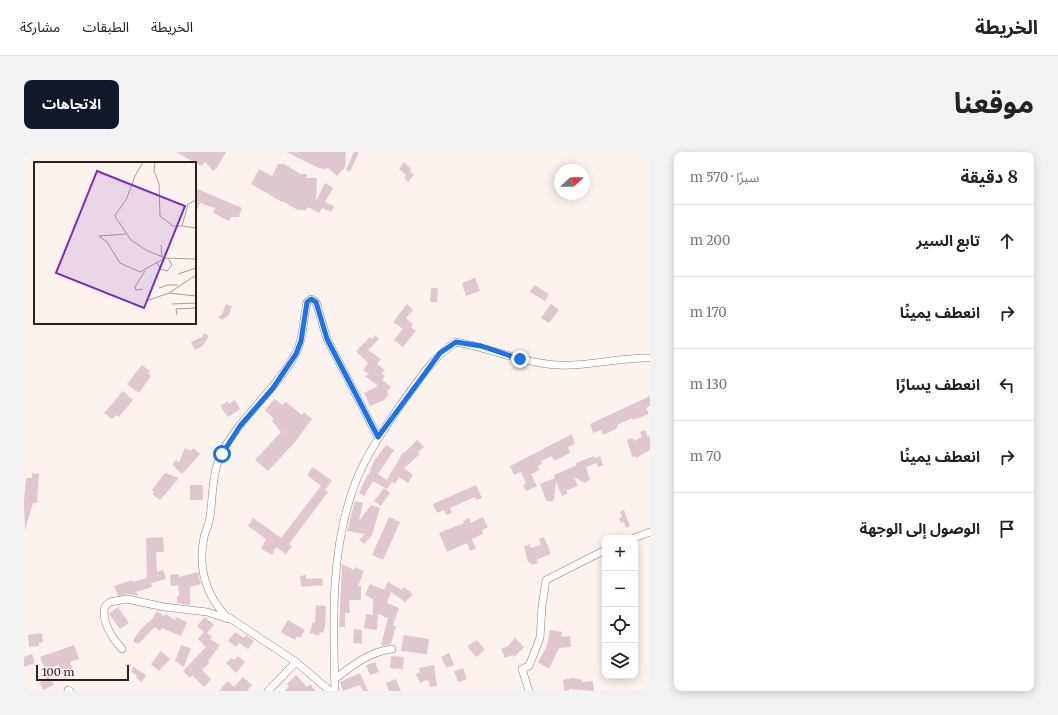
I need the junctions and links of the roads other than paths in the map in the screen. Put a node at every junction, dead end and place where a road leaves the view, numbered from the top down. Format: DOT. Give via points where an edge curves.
graph roads {
  1 [pos="650,358"];
  2 [pos="378,437"];
  3 [pos="650,532"];
  4 [pos="638,536"];
  5 [pos="602,552"];
  6 [pos="233,622"];
  7 [pos="122,649"];
  8 [pos="392,649"];
  9 [pos="296,662"];
  10 [pos="335,679"];
  11 [pos="268,691"];
  12 [pos="330,691"];
  13 [pos="335,691"];
  14 [pos="529,691"];
  1 -- 2 [label="street" via="558,365 520,359 481,346 456,342 440,353"];
  2 -- 6 [label="street" via="327,339 320,310 311,299 307,302 301,341 296,354 273,388 240,426 222,454 215,471 210,518 204,538 203,577 216,605"];
  2 -- 10 [label="street" via="356,481 342,529 334,578"];
  3 -- 4 [label="street"];
  5 -- 14 [label="street" via="546,580 540,638 529,666 522,669"];
  6 -- 7 [label="street" via="207,612 164,607 136,600 116,600 105,606 104,611 109,631"];
  6 -- 9 [label="street"];
  8 -- 10 [label="street" via="369,654"];
  9 -- 11 [label="street"];
  9 -- 12 [label="street"];
  10 -- 13 [label="street"];
}
